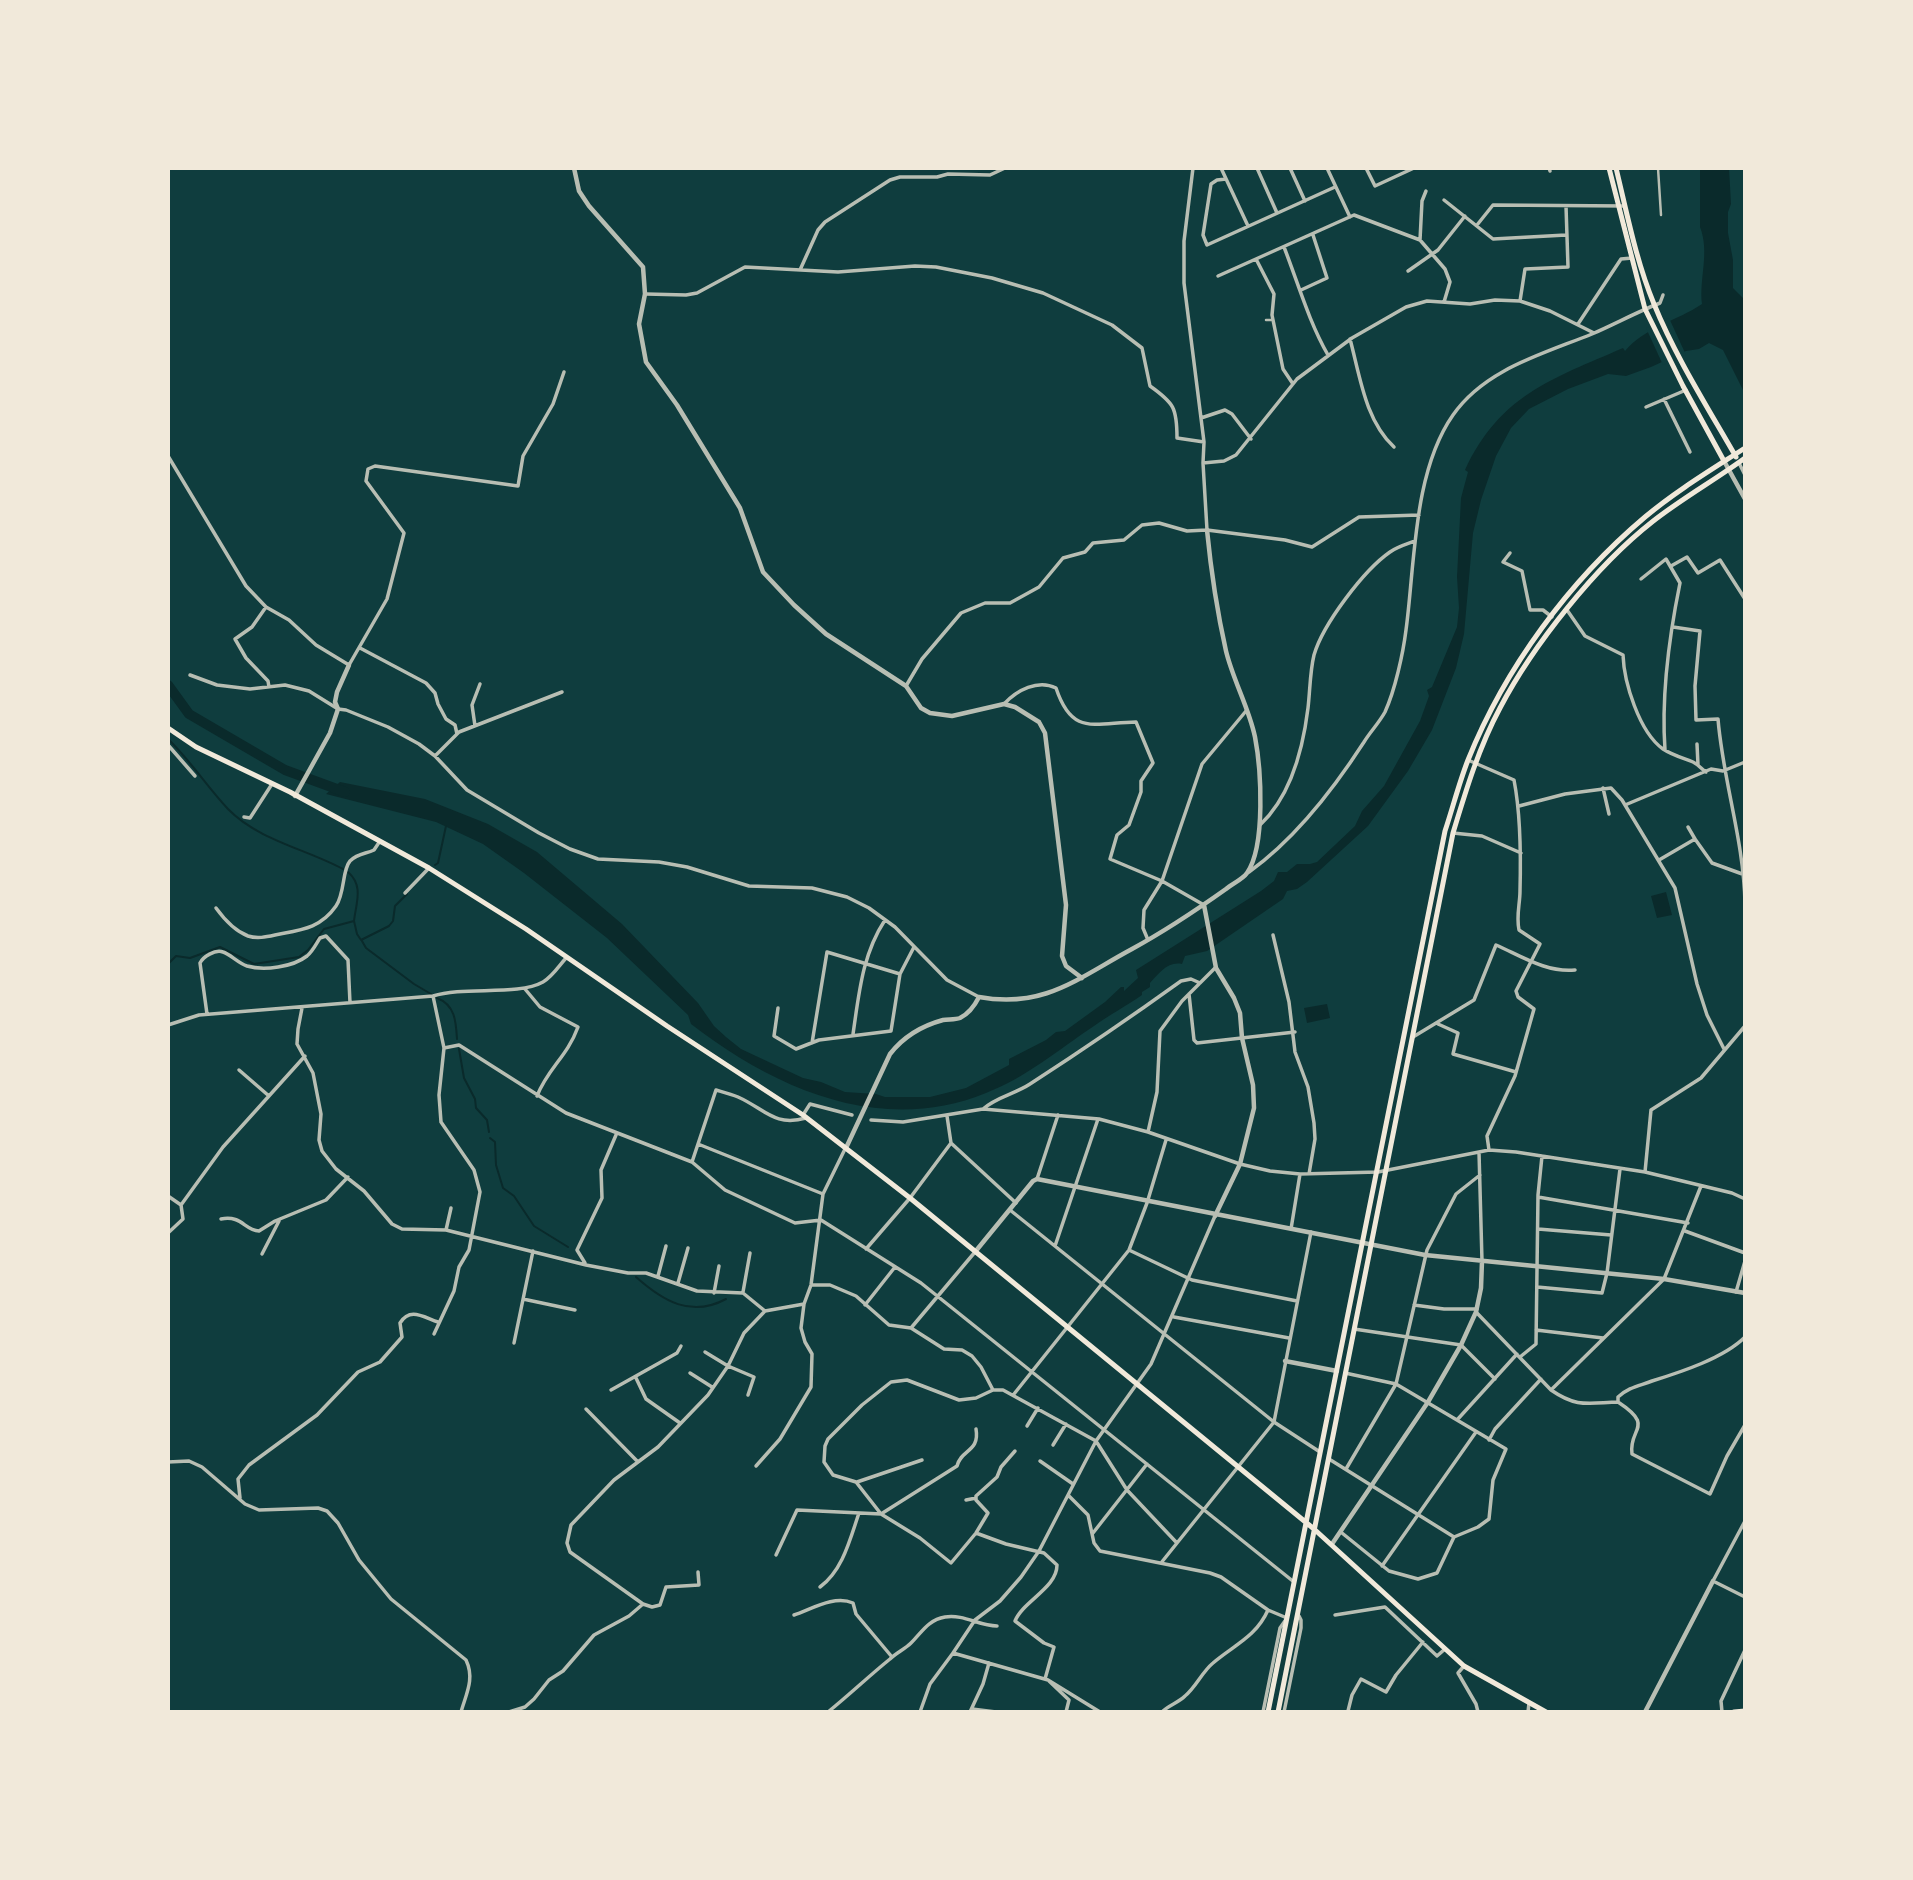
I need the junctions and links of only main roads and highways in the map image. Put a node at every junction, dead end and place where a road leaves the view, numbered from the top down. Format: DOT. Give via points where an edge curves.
graph roads {
  1 [pos="1609,168"];
  2 [pos="1616,168"];
  3 [pos="1634,257"];
  4 [pos="1745,447"];
  5 [pos="1734,455"];
  6 [pos="1745,458"];
  7 [pos="1724,461"];
  8 [pos="1739,463"];
  9 [pos="168,729"];
  10 [pos="1472,761"];
  11 [pos="1367,1244"];
  12 [pos="1307,1524"];
  13 [pos="1314,1529"];
  14 [pos="1745,1711"];
  15 [pos="1268,1712"];
  16 [pos="1278,1712"];
  17 [pos="1546,1712"];
  18 [pos="1734,1712"];
  1 -- 3 [label="highway"];
  2 -- 3 [label="highway"];
  3 -- 5 [label="highway"];
  3 -- 7 [label="highway" via="1647,312"];
  4 -- 5 [label="highway"];
  5 -- 7 [label="highway"];
  5 -- 8 [label="highway"];
  6 -- 8 [label="highway"];
  7 -- 10 [label="highway" via="1643,518 1602,557 1520,660 1493,706"];
  8 -- 10 [label="highway" via="1652,522 1616,554 1521,673"];
  9 -- 12 [label="highway" via="429,868 805,1116"];
  10 -- 11 [label="highway" via="1453,833 1387,1170"];
  10 -- 11 [label="highway" via="1445,831"];
  11 -- 12 [label="highway"];
  11 -- 13 [label="highway"];
  12 -- 13 [label="highway"];
  12 -- 15 [label="highway"];
  13 -- 16 [label="highway"];
  13 -- 17 [label="highway" via="1464,1666"];
  14 -- 18 [label="highway"];
}
